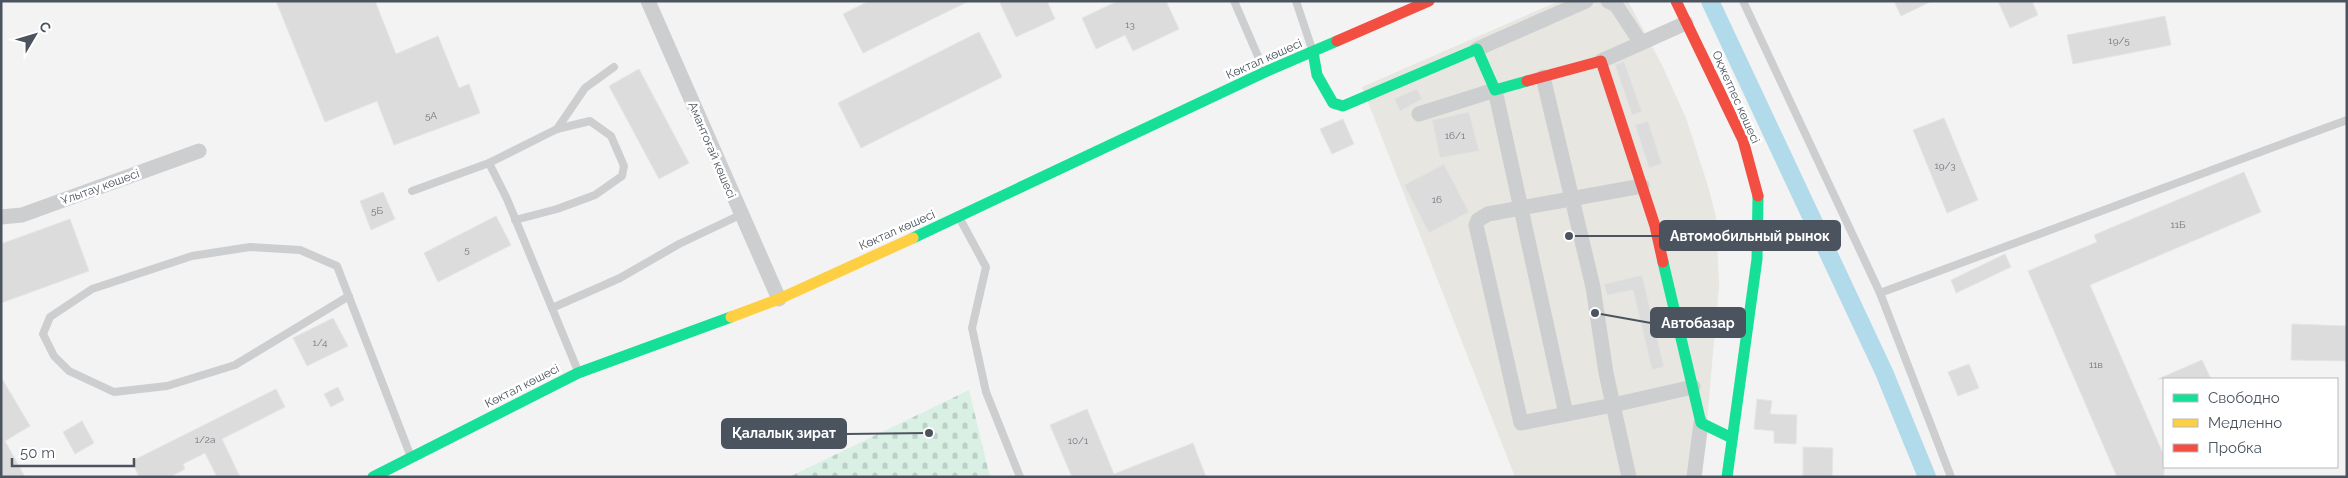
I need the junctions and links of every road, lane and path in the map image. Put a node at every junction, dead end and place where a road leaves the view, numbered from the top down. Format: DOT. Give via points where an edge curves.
graph roads {
  1 [pos="648,1"];
  2 [pos="1234,1"];
  3 [pos="1296,1"];
  4 [pos="1429,1"];
  5 [pos="1586,1"];
  6 [pos="1608,1"];
  7 [pos="1676,1"];
  8 [pos="1743,1"];
  9 [pos="1408,6"];
  10 [pos="1686,23"];
  11 [pos="1642,43"];
  12 [pos="1477,49"];
  13 [pos="1313,52"];
  14 [pos="1601,61"];
  15 [pos="614,66"];
  16 [pos="1265,72"];
  17 [pos="1543,77"];
  18 [pos="1496,90"];
  19 [pos="1419,114"];
  20 [pos="2347,120"];
  21 [pos="558,129"];
  22 [pos="198,151"];
  23 [pos="489,163"];
  24 [pos="1642,186"];
  25 [pos="412,191"];
  26 [pos="1571,197"];
  27 [pos="1520,208"];
  28 [pos="740,215"];
  29 [pos="1,218"];
  30 [pos="959,218"];
  31 [pos="516,220"];
  32 [pos="1880,293"];
  33 [pos="349,296"];
  34 [pos="778,298"];
  35 [pos="552,308"];
  36 [pos="578,373"];
  37 [pos="1693,387"];
  38 [pos="1613,406"];
  39 [pos="1566,414"];
  40 [pos="1701,423"];
  41 [pos="1732,438"];
  42 [pos="412,459"];
  43 [pos="373,477"];
  44 [pos="1020,477"];
  45 [pos="1629,477"];
  46 [pos="1694,477"];
  47 [pos="1727,477"];
  48 [pos="1952,477"];
  1 -- 28 [label="street, Амантоғай көшесі"];
  2 -- 16 [label="lane"];
  3 -- 13 [label="lane"];
  4 -- 9 [label="street, Көктал көшесі"];
  5 -- 12 [label="street"];
  6 -- 11 [label="street" via="1616,5"];
  7 -- 10 [label="street, Оқжетпес көшесі"];
  8 -- 32 [label="lane"];
  9 -- 13 [label="street, Көктал көшесі"];
  10 -- 11 [label="street"];
  10 -- 41 [label="street, Оқжетпес көшесі" via="1743,140 1759,200 1757,259"];
  11 -- 14 [label="street"];
  12 -- 13 [label="street" via="1343,106 1333,103 1317,75"];
  12 -- 18 [label="street"];
  13 -- 16 [label="street, Көктал көшесі"];
  14 -- 17 [label="street"];
  14 -- 24 [label="street"];
  15 -- 21 [label="lane" via="585,88"];
  16 -- 30 [label="street, Көктал көшесі"];
  17 -- 18 [label="street"];
  17 -- 26 [label="street"];
  18 -- 19 [label="street"];
  18 -- 27 [label="street"];
  20 -- 32 [label="lane"];
  21 -- 23 [label="lane"];
  21 -- 31 [label="lane" via="590,122 611,136 624,166 622,176 595,195"];
  22 -- 29 [label="street, Ұлытау көшесі" via="22,215"];
  23 -- 25 [label="lane"];
  23 -- 31 [label="lane"];
  24 -- 26 [label="street"];
  24 -- 37 [label="street"];
  26 -- 27 [label="street"];
  26 -- 38 [label="street" via="1593,287"];
  27 -- 39 [label="street"];
  27 -- 39 [label="street" via="1488,214 1476,225 1521,423"];
  28 -- 34 [label="street, Амантоғай көшесі"];
  28 -- 35 [label="lane" via="620,278"];
  30 -- 34 [label="street, Көктал көшесі"];
  30 -- 44 [label="lane" via="986,267 972,328 986,392"];
  31 -- 35 [label="lane"];
  32 -- 48 [label="lane"];
  33 -- 33 [label="lane" via="337,266 300,250 250,247 192,256 92,290 50,317 43,334 54,356 69,371 114,392 167,386 235,364"];
  33 -- 42 [label="lane"];
  34 -- 36 [label="street, Көктал көшесі"];
  35 -- 36 [label="lane"];
  36 -- 42 [label="street, Көктал көшесі"];
  37 -- 38 [label="street"];
  37 -- 40 [label="street"];
  38 -- 39 [label="street"];
  38 -- 45 [label="street"];
  40 -- 41 [label="street"];
  40 -- 46 [label="street"];
  41 -- 47 [label="street, Оқжетпес көшесі"];
  42 -- 43 [label="street, Көктал көшесі"];
}
